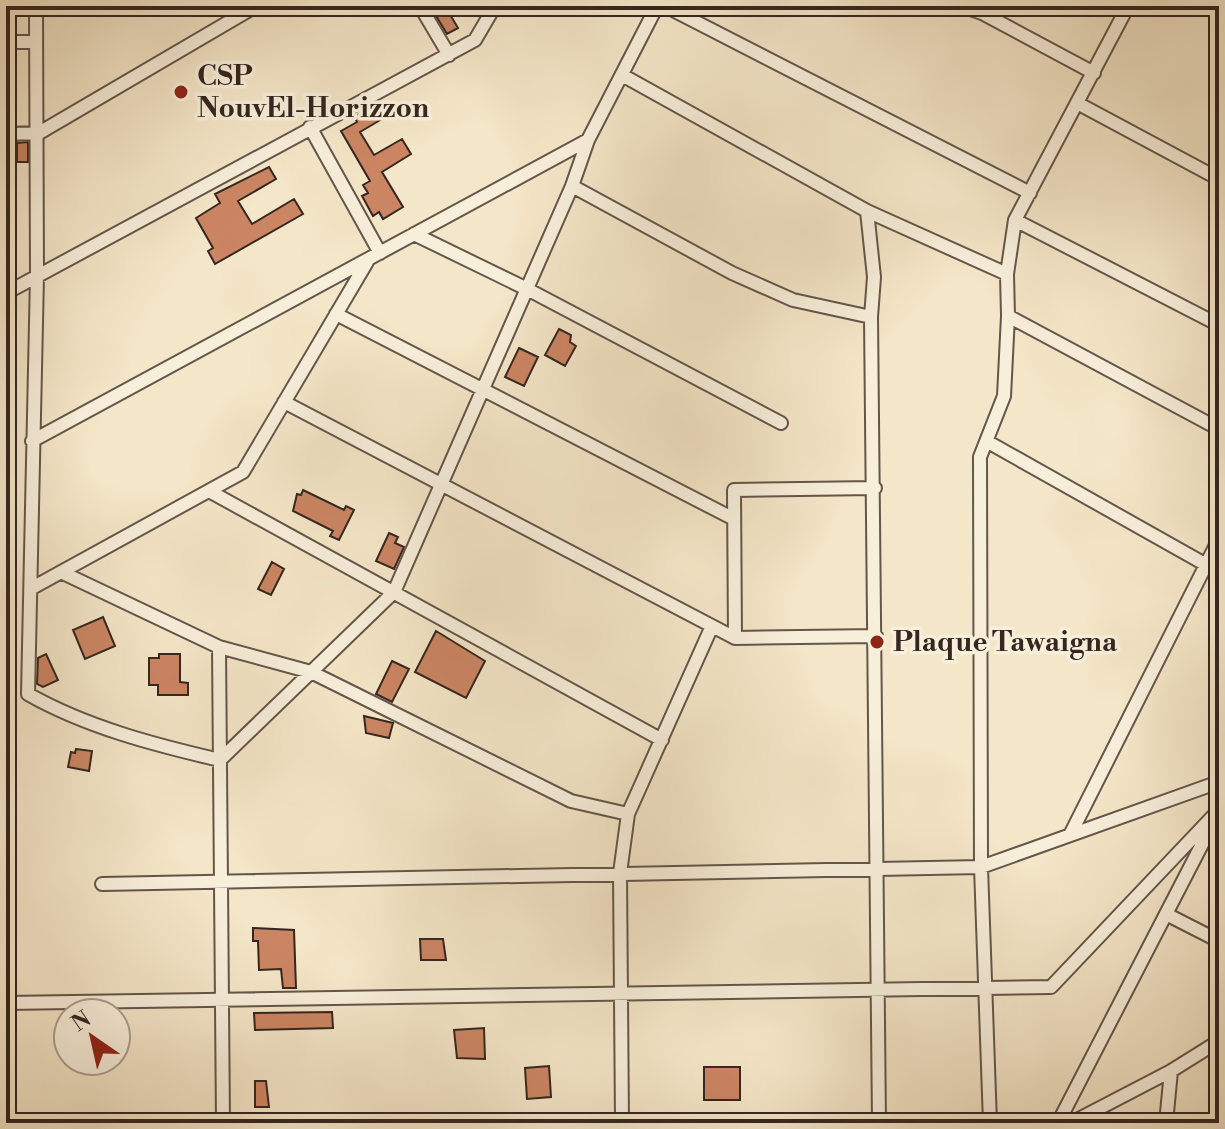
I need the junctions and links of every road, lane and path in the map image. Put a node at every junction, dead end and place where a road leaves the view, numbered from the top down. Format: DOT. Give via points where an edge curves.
graph roads {
  1 [pos="36,6"];
  2 [pos="256,6"];
  3 [pos="420,6"];
  4 [pos="495,6"];
  5 [pos="657,6"];
  6 [pos="665,6"];
  7 [pos="961,6"];
  8 [pos="1128,6"];
  9 [pos="983,10"];
  10 [pos="6,42"];
  11 [pos="36,42"];
  12 [pos="449,55"];
  13 [pos="1094,73"];
  14 [pos="622,75"];
  15 [pos="1079,104"];
  16 [pos="310,127"];
  17 [pos="39,133"];
  18 [pos="6,134"];
  19 [pos="588,140"];
  20 [pos="1219,179"];
  21 [pos="572,186"];
  22 [pos="1030,193"];
  23 [pos="867,211"];
  24 [pos="1015,220"];
  25 [pos="414,234"];
  26 [pos="374,256"];
  27 [pos="1007,274"];
  28 [pos="37,276"];
  29 [pos="527,289"];
  30 [pos="6,293"];
  31 [pos="336,314"];
  32 [pos="1008,316"];
  33 [pos="871,317"];
  34 [pos="1219,325"];
  35 [pos="484,391"];
  36 [pos="284,402"];
  37 [pos="781,423"];
  38 [pos="1219,429"];
  39 [pos="32,441"];
  40 [pos="988,442"];
  41 [pos="442,485"];
  42 [pos="875,488"];
  43 [pos="209,491"];
  44 [pos="734,519"];
  45 [pos="1219,539"];
  46 [pos="1205,564"];
  47 [pos="61,572"];
  48 [pos="1219,572"];
  49 [pos="32,588"];
  50 [pos="394,592"];
  51 [pos="712,626"];
  52 [pos="876,636"];
  53 [pos="735,638"];
  54 [pos="219,647"];
  55 [pos="311,672"];
  56 [pos="662,740"];
  57 [pos="220,760"];
  58 [pos="1219,782"];
  59 [pos="1219,811"];
  60 [pos="628,814"];
  61 [pos="1070,835"];
  62 [pos="981,867"];
  63 [pos="877,868"];
  64 [pos="620,873"];
  65 [pos="221,882"];
  66 [pos="102,884"];
  67 [pos="1166,914"];
  68 [pos="1219,941"];
  69 [pos="988,988"];
  70 [pos="878,990"];
  71 [pos="621,994"];
  72 [pos="222,1000"];
  73 [pos="6,1003"];
  74 [pos="1219,1041"];
  75 [pos="1171,1071"];
  76 [pos="223,1123"];
  77 [pos="622,1123"];
  78 [pos="879,1123"];
  79 [pos="990,1123"];
  80 [pos="1058,1123"];
  81 [pos="1071,1123"];
  82 [pos="1166,1123"];
  1 -- 11 [label="street"];
  2 -- 17 [label="street"];
  3 -- 12 [label="street"];
  4 -- 12 [label="street" via="475,40"];
  5 -- 14 [label="street"];
  6 -- 22 [label="street"];
  7 -- 9 [label="street"];
  8 -- 13 [label="street"];
  9 -- 13 [label="street"];
  10 -- 11 [label="street"];
  11 -- 17 [label="street"];
  12 -- 16 [label="street"];
  13 -- 15 [label="street"];
  14 -- 19 [label="street"];
  14 -- 23 [label="street"];
  15 -- 20 [label="street"];
  15 -- 22 [label="street"];
  16 -- 26 [label="street"];
  16 -- 28 [label="street"];
  17 -- 18 [label="street"];
  17 -- 28 [label="street"];
  19 -- 21 [label="street"];
  19 -- 25 [label="street"];
  21 -- 29 [label="street"];
  21 -- 33 [label="street" via="793,300"];
  22 -- 24 [label="street"];
  23 -- 27 [label="street"];
  23 -- 33 [label="street" via="874,277"];
  24 -- 27 [label="street"];
  24 -- 34 [label="street"];
  25 -- 26 [label="street"];
  25 -- 29 [label="street"];
  26 -- 31 [label="street"];
  26 -- 39 [label="street"];
  27 -- 32 [label="street"];
  28 -- 30 [label="street"];
  28 -- 39 [label="street"];
  29 -- 35 [label="street"];
  29 -- 37 [label="street"];
  31 -- 35 [label="street"];
  31 -- 36 [label="street"];
  32 -- 38 [label="street"];
  32 -- 40 [label="street" via="1004,396"];
  33 -- 42 [label="street"];
  35 -- 41 [label="street"];
  35 -- 44 [label="street"];
  36 -- 41 [label="street"];
  36 -- 43 [label="street" via="243,472"];
  39 -- 49 [label="street"];
  40 -- 46 [label="street"];
  40 -- 62 [label="street" via="980,457"];
  41 -- 50 [label="street"];
  41 -- 51 [label="street"];
  42 -- 44 [label="street" via="734,490"];
  42 -- 52 [label="street"];
  43 -- 47 [label="street"];
  43 -- 50 [label="street"];
  44 -- 53 [label="street"];
  45 -- 46 [label="street"];
  46 -- 48 [label="street"];
  46 -- 61 [label="street"];
  47 -- 49 [label="street"];
  47 -- 54 [label="street"];
  49 -- 57 [label="street" via="28,694 107,728"];
  50 -- 55 [label="street"];
  50 -- 56 [label="street"];
  51 -- 53 [label="street"];
  51 -- 56 [label="street"];
  52 -- 53 [label="street"];
  52 -- 63 [label="street"];
  54 -- 55 [label="street"];
  54 -- 57 [label="street"];
  55 -- 57 [label="street"];
  55 -- 60 [label="street" via="571,801"];
  56 -- 60 [label="street"];
  57 -- 65 [label="street"];
  58 -- 61 [label="street"];
  59 -- 67 [label="street"];
  59 -- 69 [label="street" via="1051,987"];
  60 -- 64 [label="street"];
  61 -- 62 [label="street"];
  62 -- 63 [label="street"];
  62 -- 69 [label="street"];
  63 -- 64 [label="street"];
  63 -- 70 [label="street"];
  64 -- 65 [label="street"];
  64 -- 71 [label="street"];
  65 -- 66 [label="street"];
  65 -- 72 [label="street"];
  67 -- 68 [label="street"];
  67 -- 80 [label="street"];
  69 -- 70 [label="street"];
  69 -- 79 [label="street"];
  70 -- 71 [label="street"];
  70 -- 78 [label="street"];
  71 -- 72 [label="street"];
  71 -- 77 [label="street"];
  72 -- 73 [label="street"];
  72 -- 76 [label="street"];
  74 -- 75 [label="street"];
  75 -- 81 [label="street"];
  75 -- 82 [label="street"];
}
